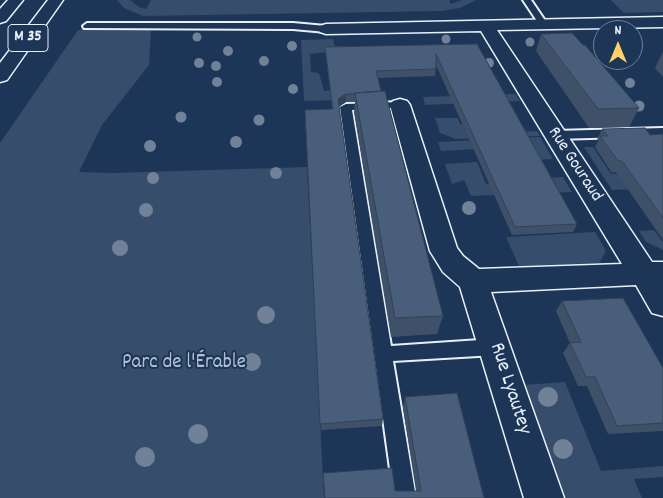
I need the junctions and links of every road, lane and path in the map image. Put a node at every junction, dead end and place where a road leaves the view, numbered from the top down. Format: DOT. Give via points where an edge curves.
graph roads {
  1 [pos="16,0"];
  2 [pos="56,0"];
  3 [pos="527,0"];
  4 [pos="0,18"];
  5 [pos="663,22"];
  6 [pos="544,25"];
  7 [pos="87,26"];
  8 [pos="486,26"];
  9 [pos="326,29"];
  10 [pos="0,76"];
  11 [pos="400,105"];
  12 [pos="663,132"];
  13 [pos="555,135"];
  14 [pos="654,274"];
  15 [pos="473,280"];
  16 [pos="663,304"];
  17 [pos="495,347"];
  18 [pos="384,354"];
  19 [pos="405,498"];
  20 [pos="544,498"];
  1 -- 4 [label="main road, M 35"];
  2 -- 10 [label="main road, M 35"];
  3 -- 6 [label="lane"];
  5 -- 6 [label="main road"];
  6 -- 8 [label="main road"];
  7 -- 9 [label="lane" via="294,26"];
  8 -- 9 [label="main road"];
  8 -- 13 [label="main road, Rue Gouraud"];
  11 -- 15 [label="main road" via="444,251 452,264"];
  11 -- 18 [label="lane" via="346,107"];
  12 -- 13 [label="lane"];
  13 -- 14 [label="main road, Rue Gouraud"];
  14 -- 15 [label="main road"];
  14 -- 16 [label="main road, Rue Gouraud"];
  15 -- 17 [label="main road, Rue Lyautey"];
  17 -- 18 [label="lane"];
  17 -- 20 [label="main road, Rue Lyautey"];
  18 -- 19 [label="lane"];
}
